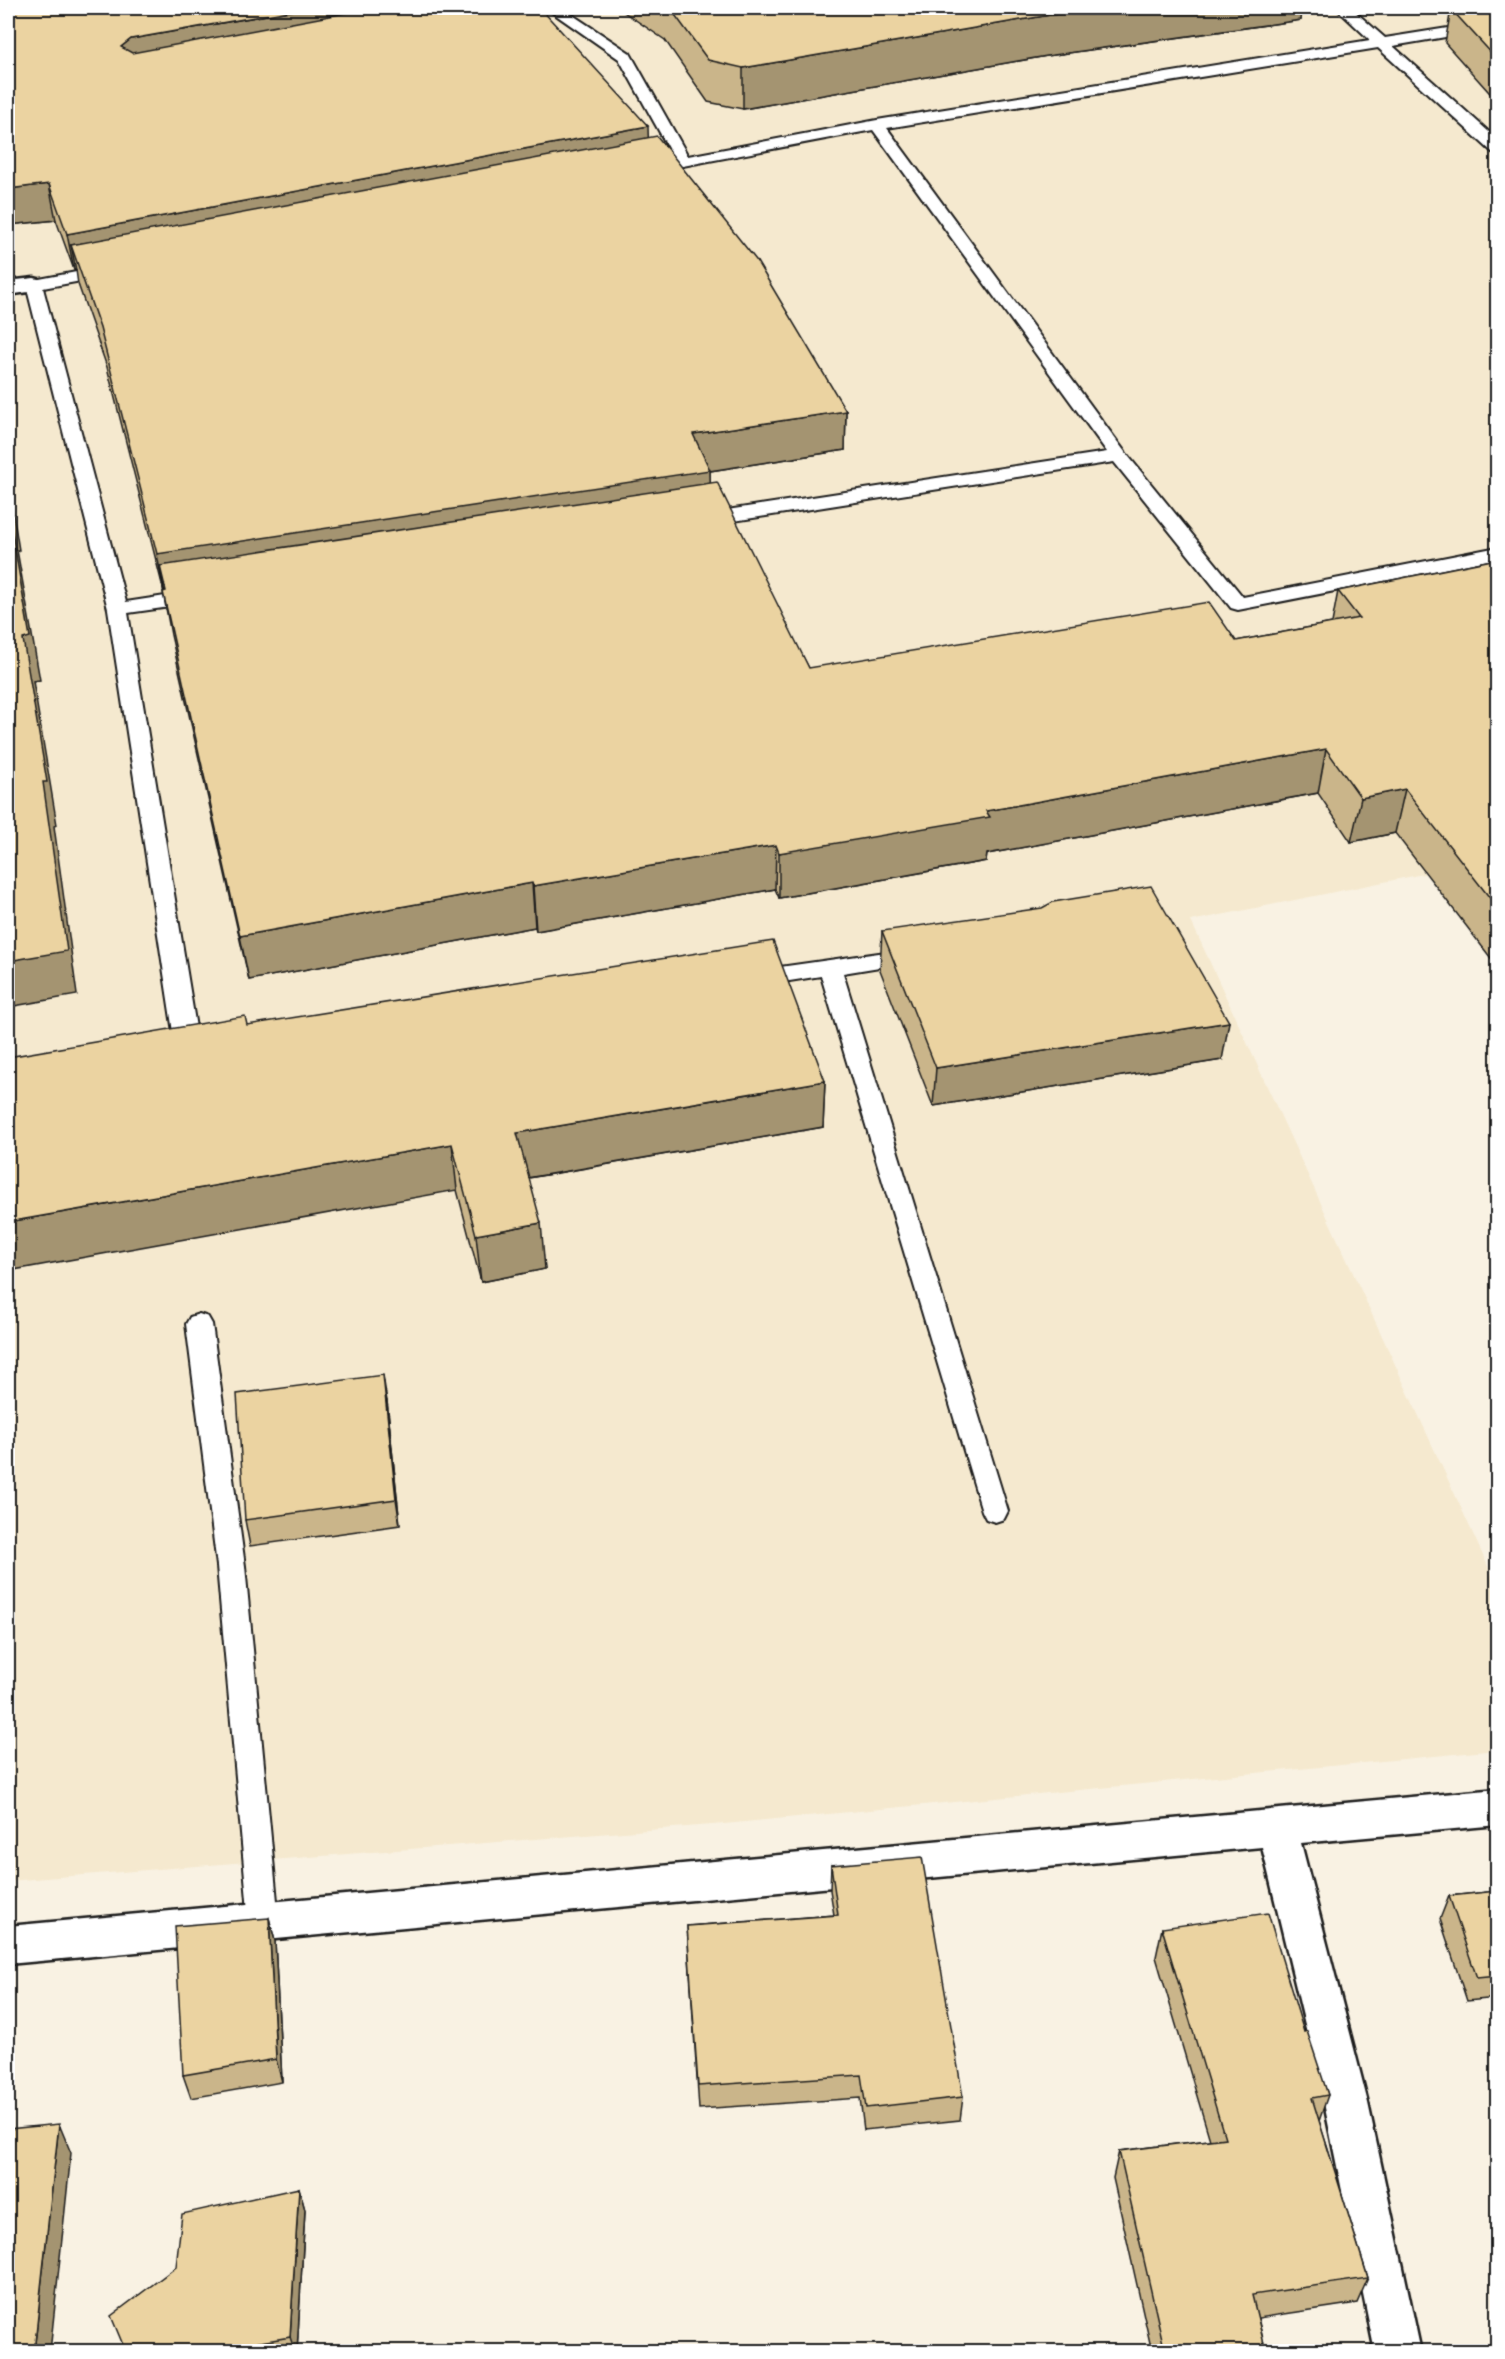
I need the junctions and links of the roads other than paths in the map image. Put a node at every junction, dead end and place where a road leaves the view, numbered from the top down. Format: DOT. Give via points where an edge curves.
graph roads {
  1 [pos="553,8"];
  2 [pos="1343,8"];
  3 [pos="1497,24"];
  4 [pos="1379,42"];
  5 [pos="877,125"];
  6 [pos="1497,149"];
  7 [pos="682,161"];
  8 [pos="636,170"];
  9 [pos="127,267"];
  10 [pos="34,285"];
  11 [pos="8,288"];
  12 [pos="1119,456"];
  13 [pos="683,523"];
  14 [pos="1497,553"];
  15 [pos="212,594"];
  16 [pos="118,609"];
  17 [pos="934,952"];
  18 [pos="830,968"];
  19 [pos="735,982"];
  20 [pos="214,1057"];
  21 [pos="190,1060"];
  22 [pos="167,1063"];
  23 [pos="199,1324"];
  24 [pos="995,1511"];
  25 [pos="1497,1807"];
  26 [pos="1277,1828"];
  27 [pos="264,1922"];
  28 [pos="8,1945"];
  29 [pos="1398,2352"];
  1 -- 7 [label="lane" via="625,56"];
  2 -- 4 [label="lane"];
  3 -- 4 [label="lane"];
  4 -- 5 [label="lane"];
  4 -- 6 [label="lane"];
  5 -- 7 [label="lane"];
  5 -- 12 [label="lane"];
  7 -- 8 [label="lane"];
  9 -- 10 [label="lane"];
  10 -- 11 [label="street"];
  10 -- 16 [label="lane"];
  12 -- 13 [label="lane"];
  12 -- 14 [label="lane" via="1238,604"];
  15 -- 16 [label="lane"];
  16 -- 21 [label="lane"];
  17 -- 18 [label="lane"];
  18 -- 19 [label="lane"];
  18 -- 24 [label="lane"];
  20 -- 21 [label="lane"];
  21 -- 22 [label="lane"];
  23 -- 27 [label="lane" via="231,1566"];
  25 -- 26 [label="street"];
  26 -- 27 [label="street"];
  26 -- 29 [label="street" via="1346,2103"];
  27 -- 28 [label="street"];
}
